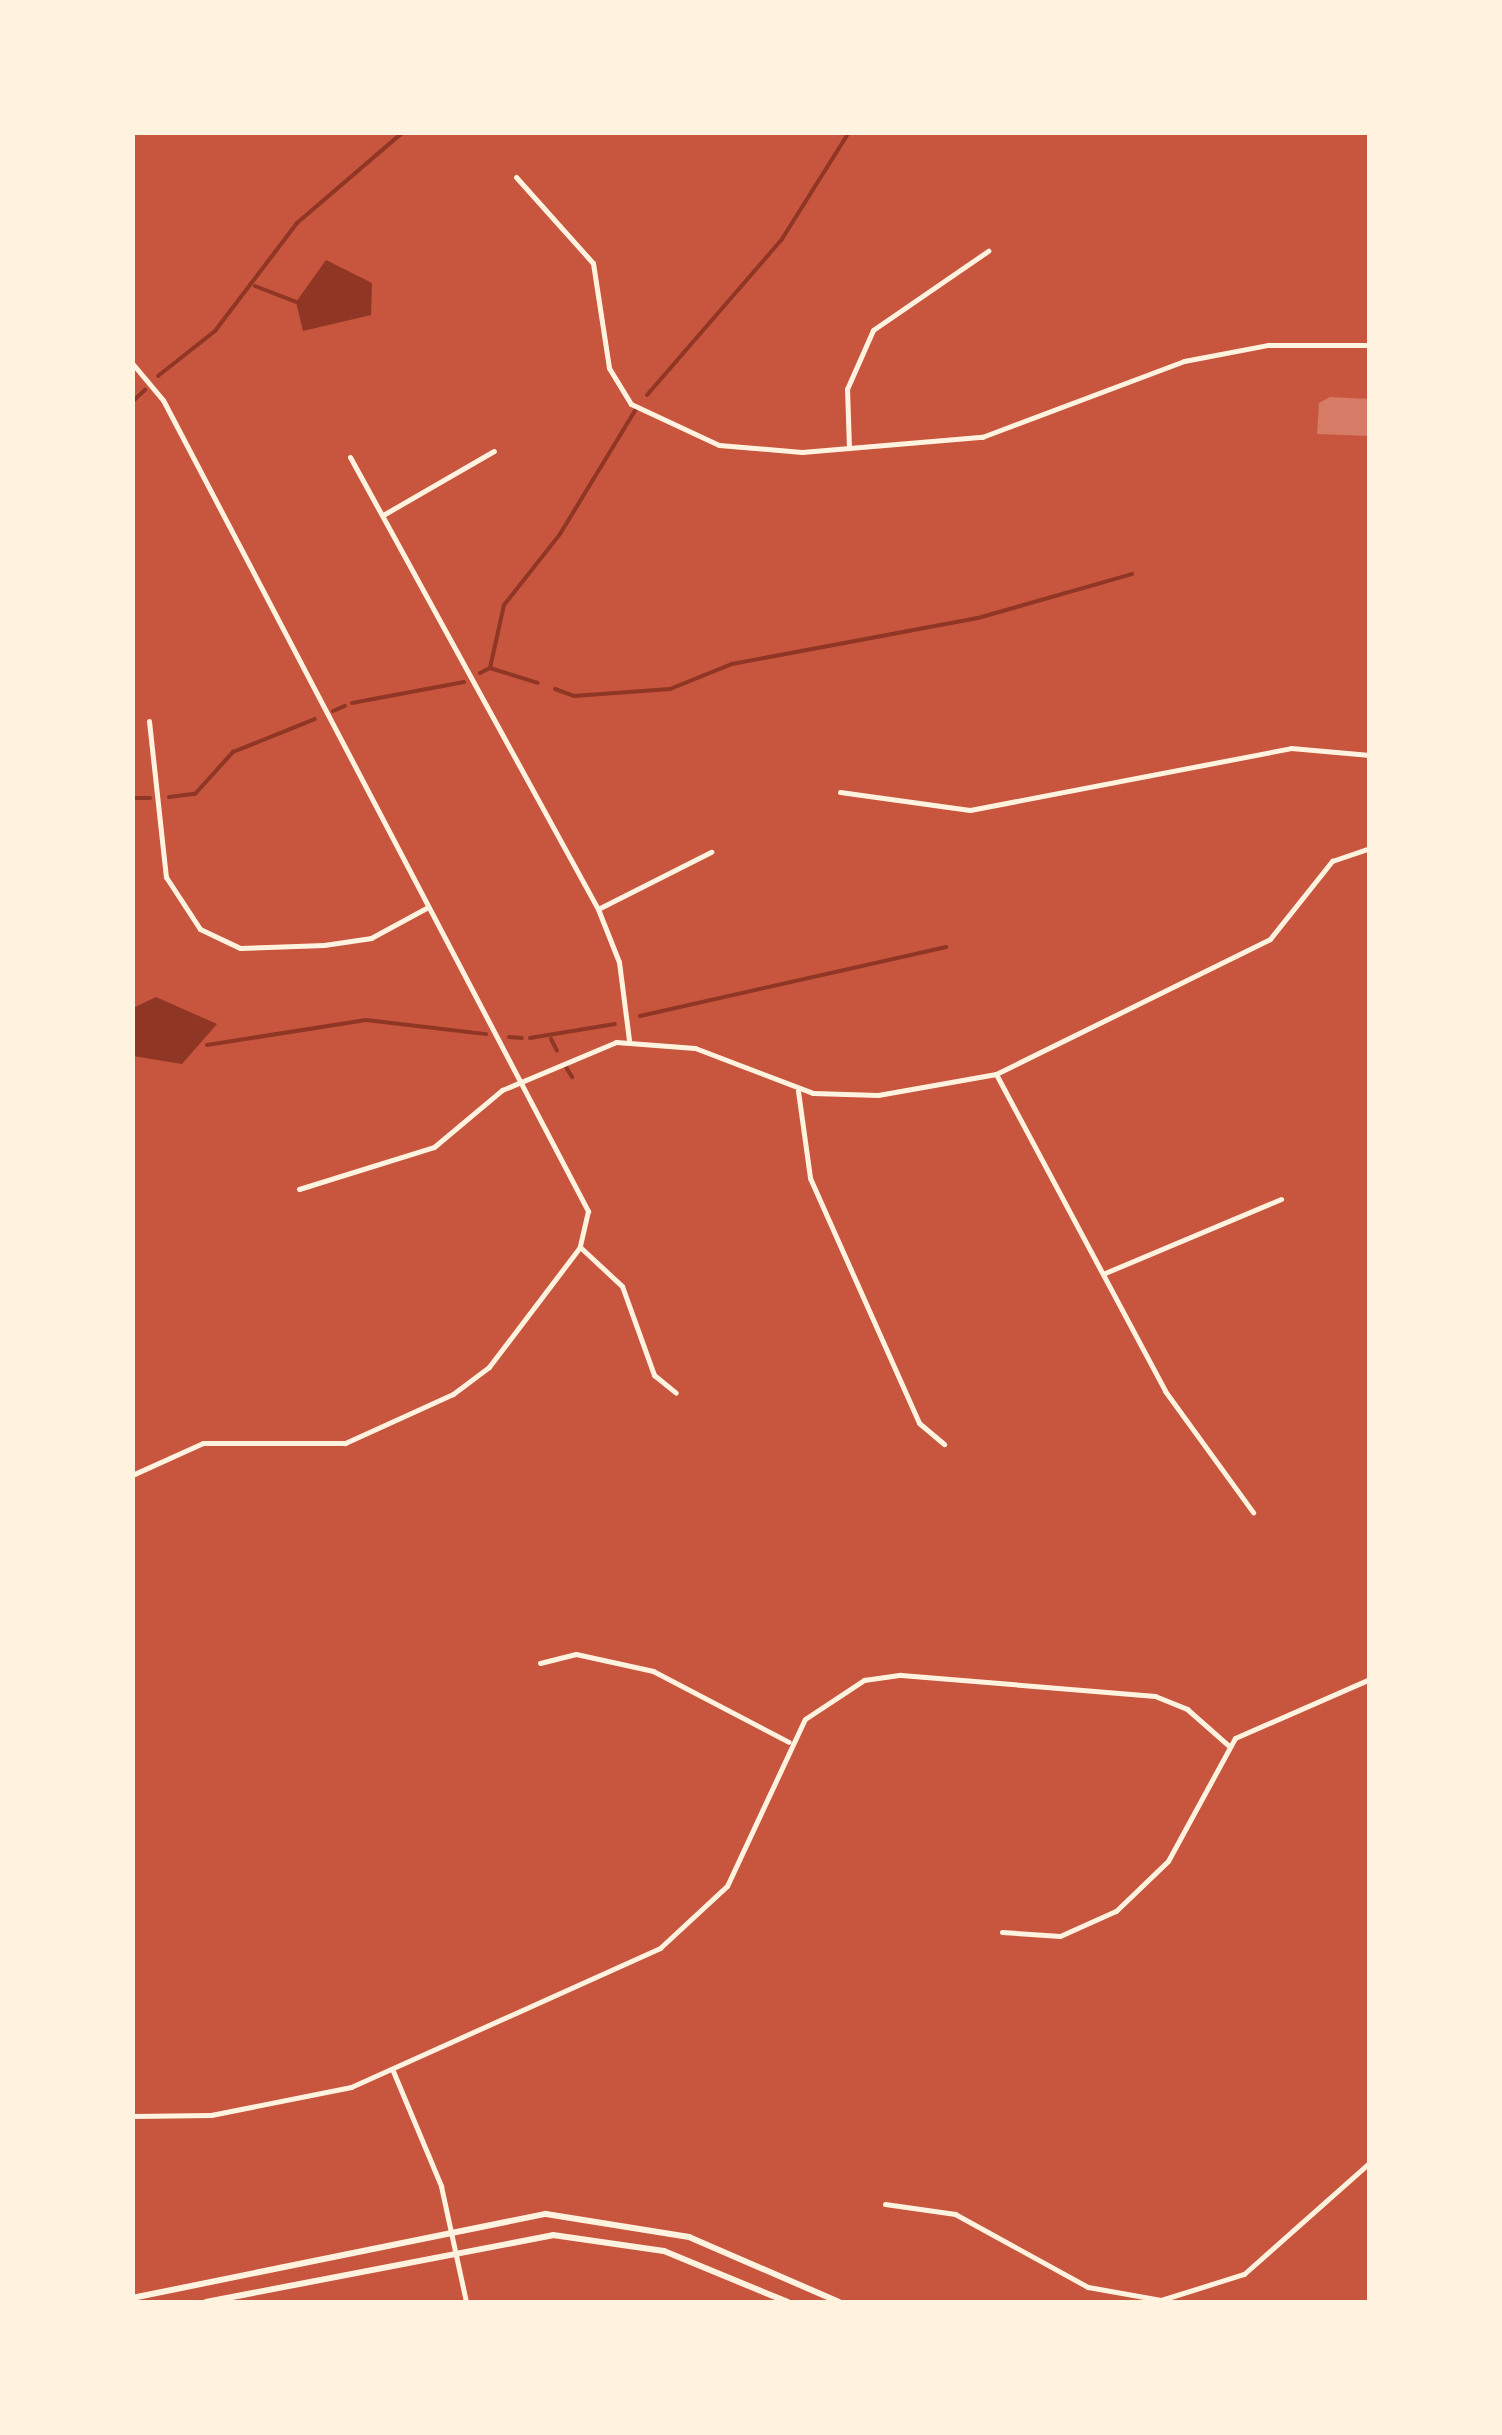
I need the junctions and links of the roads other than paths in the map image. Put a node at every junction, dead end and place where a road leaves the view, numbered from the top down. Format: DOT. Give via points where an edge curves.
graph roads {
  1 [pos="516,177"];
  2 [pos="988,252"];
  3 [pos="1370,345"];
  4 [pos="132,364"];
  5 [pos="849,448"];
  6 [pos="494,450"];
  7 [pos="350,457"];
  8 [pos="383,514"];
  9 [pos="149,721"];
  10 [pos="1370,755"];
  11 [pos="840,792"];
  12 [pos="1370,848"];
  13 [pos="710,852"];
  14 [pos="428,907"];
  15 [pos="598,909"];
  16 [pos="629,1040"];
  17 [pos="996,1074"];
  18 [pos="523,1078"];
  19 [pos="798,1091"];
  20 [pos="298,1189"];
  21 [pos="1281,1199"];
  22 [pos="580,1248"];
  23 [pos="1104,1274"];
  24 [pos="676,1393"];
  25 [pos="944,1444"];
  26 [pos="132,1475"];
  27 [pos="1254,1512"];
  28 [pos="540,1663"];
  29 [pos="1370,1679"];
  30 [pos="789,1742"];
  31 [pos="1228,1745"];
  32 [pos="1002,1932"];
  33 [pos="394,2070"];
  34 [pos="132,2116"];
  35 [pos="1370,2162"];
  36 [pos="885,2204"];
  37 [pos="452,2227"];
  38 [pos="456,2247"];
  39 [pos="132,2298"];
  40 [pos="206,2302"];
  41 [pos="466,2302"];
  42 [pos="788,2302"];
  43 [pos="840,2302"];
  1 -- 5 [label="street" via="593,263 609,368 631,404 719,445"];
  2 -- 5 [label="street" via="890,313 860,349 846,400"];
  3 -- 5 [label="street" via="1215,354 1031,426"];
  4 -- 14 [label="street" via="163,400"];
  6 -- 8 [label="street"];
  7 -- 8 [label="street"];
  8 -- 15 [label="street"];
  9 -- 14 [label="street" via="166,877 200,929 240,948 324,945 371,938"];
  10 -- 11 [label="street" via="1291,748 970,810"];
  12 -- 17 [label="street" via="1332,860 1270,939"];
  13 -- 15 [label="street"];
  14 -- 18 [label="street"];
  15 -- 16 [label="street" via="618,962"];
  16 -- 18 [label="street"];
  16 -- 19 [label="street" via="695,1048"];
  17 -- 19 [label="street" via="878,1096"];
  17 -- 23 [label="street"];
  18 -- 20 [label="street" via="476,1106 439,1144"];
  18 -- 22 [label="street" via="588,1210"];
  19 -- 25 [label="street" via="810,1178 920,1422"];
  21 -- 23 [label="street"];
  22 -- 24 [label="street" via="622,1286 654,1374"];
  22 -- 26 [label="street" via="489,1367 453,1394 345,1443 204,1443"];
  23 -- 27 [label="street" via="1165,1391"];
  28 -- 30 [label="street" via="576,1654 653,1672"];
  29 -- 31 [label="street" via="1266,1718"];
  30 -- 31 [label="street" via="833,1694 901,1675 1155,1696 1187,1709"];
  30 -- 33 [label="street" via="739,1864 690,1928"];
  31 -- 32 [label="street" via="1181,1841 1136,1897 1060,1936"];
  33 -- 34 [label="street" via="240,2111"];
  33 -- 37 [label="street"];
  35 -- 36 [label="street" via="1244,2274 1160,2300 1088,2286 956,2214"];
  37 -- 38 [label="street"];
  37 -- 39 [label="main road"];
  37 -- 43 [label="main road" via="546,2214 630,2222"];
  38 -- 40 [label="main road"];
  38 -- 41 [label="street"];
  38 -- 42 [label="main road" via="530,2236 606,2238 687,2258"];
}
